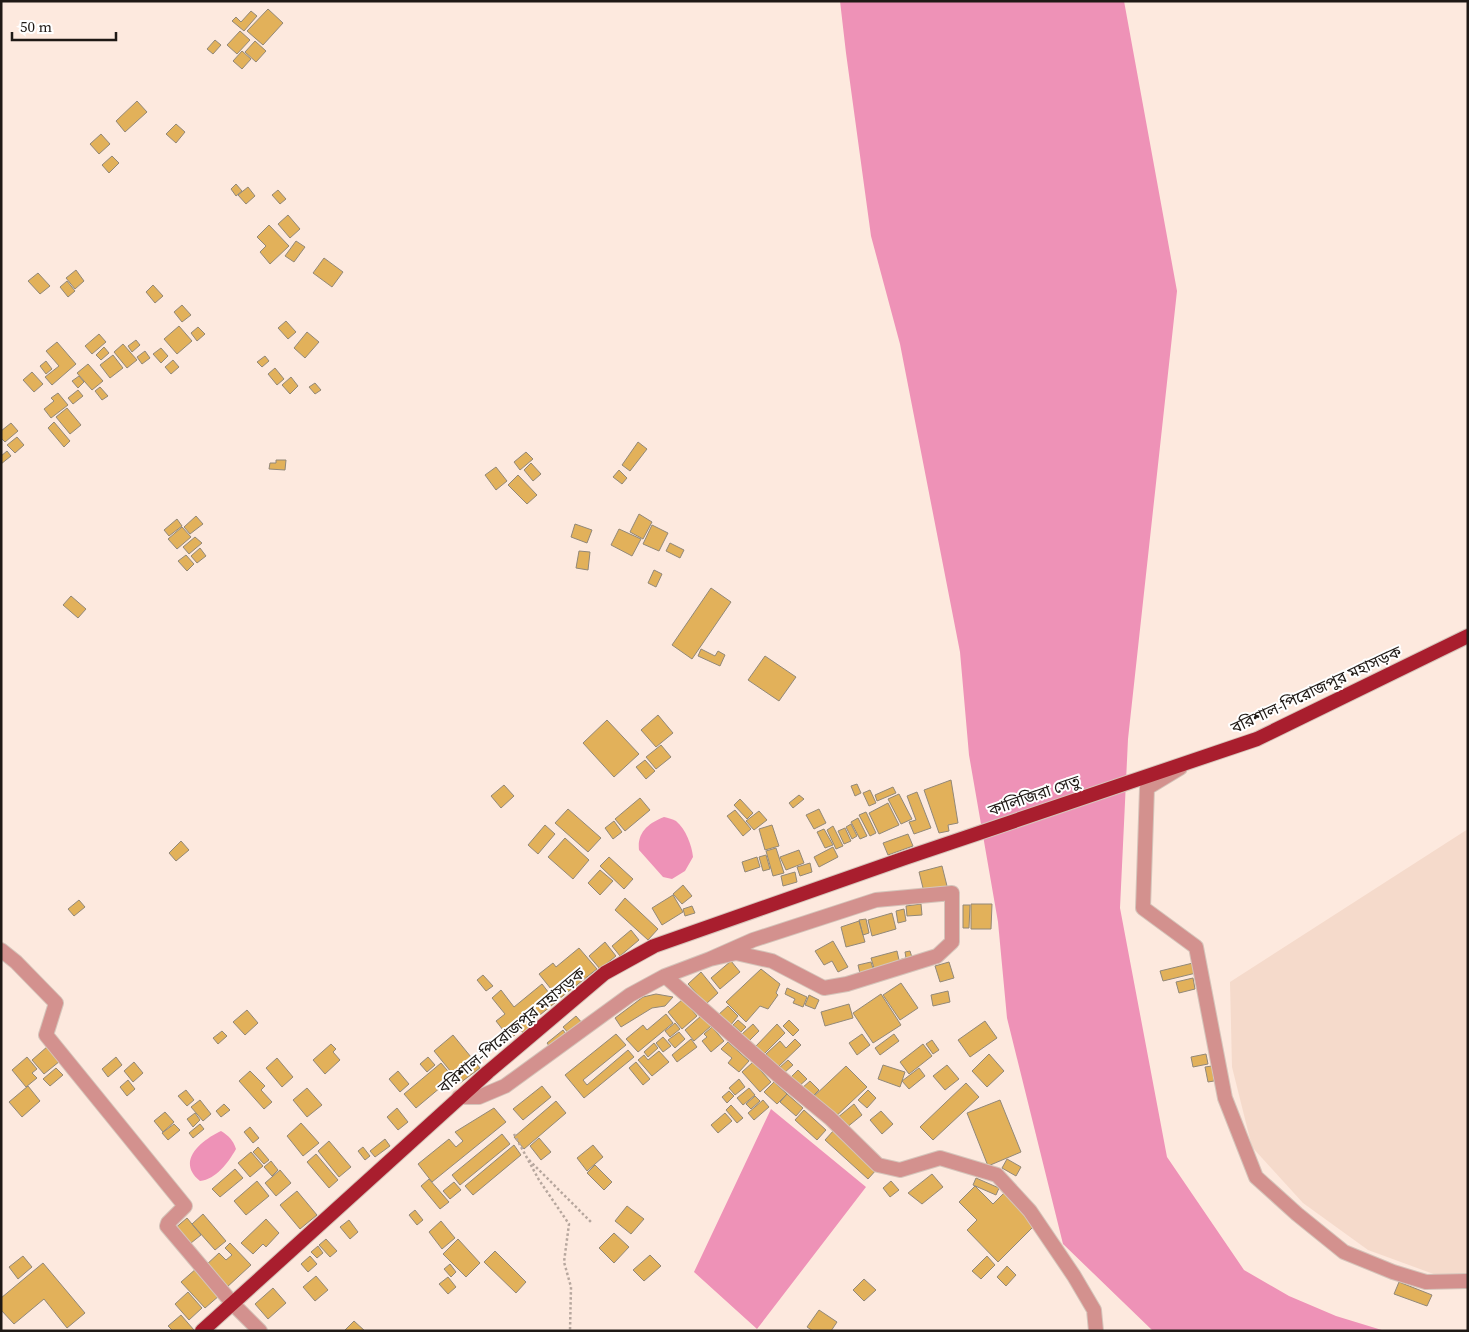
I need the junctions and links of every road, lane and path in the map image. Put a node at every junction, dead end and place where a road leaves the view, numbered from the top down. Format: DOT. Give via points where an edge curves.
graph roads {
  1 [pos="1468,636"];
  2 [pos="1194,760"];
  3 [pos="1175,766"];
  4 [pos="905,858"];
  5 [pos="1,950"];
  6 [pos="710,959"];
  7 [pos="665,976"];
  8 [pos="459,1098"];
  9 [pos="514,1134"];
  10 [pos="526,1157"];
  11 [pos="592,1222"];
  12 [pos="1468,1281"];
  13 [pos="233,1304"];
  14 [pos="202,1331"];
  15 [pos="260,1331"];
  16 [pos="570,1331"];
  17 [pos="1096,1331"];
  1 -- 2 [label="highway, বরিশাল-পিরোজপুর মহাসড়ক" via="1257,739"];
  2 -- 3 [label="highway, বরিশাল-পিরোজপুর মহাসড়ক"];
  2 -- 12 [label="street" via="1147,788 1144,908 1196,948 1225,1098 1256,1177 1344,1252 1426,1282"];
  3 -- 4 [label="highway, কালিজিরা সেতু"];
  4 -- 8 [label="highway, বরিশাল-পিরোজপুর মহাসড়ক" via="654,946 605,973"];
  5 -- 13 [label="street" via="56,1003 46,1035 185,1206 167,1226"];
  6 -- 6 [label="street" via="736,953 772,961 824,988 847,984 937,956 952,942 952,893 876,900 753,940"];
  6 -- 7 [label="street"];
  7 -- 8 [label="street" via="630,995 505,1086 479,1097"];
  7 -- 17 [label="street" via="830,1118 878,1165 900,1170 940,1158 997,1175 1030,1211 1074,1276 1094,1310"];
  8 -- 13 [label="highway, বরিশাল-পিরোজপুর মহাসড়ক"];
  9 -- 10 [label="path"];
  10 -- 11 [label="path"];
  10 -- 16 [label="path" via="569,1224 564,1262 571,1287"];
  13 -- 14 [label="highway, বরিশাল-পিরোজপুর মহাসড়ক"];
  13 -- 15 [label="street"];
}
